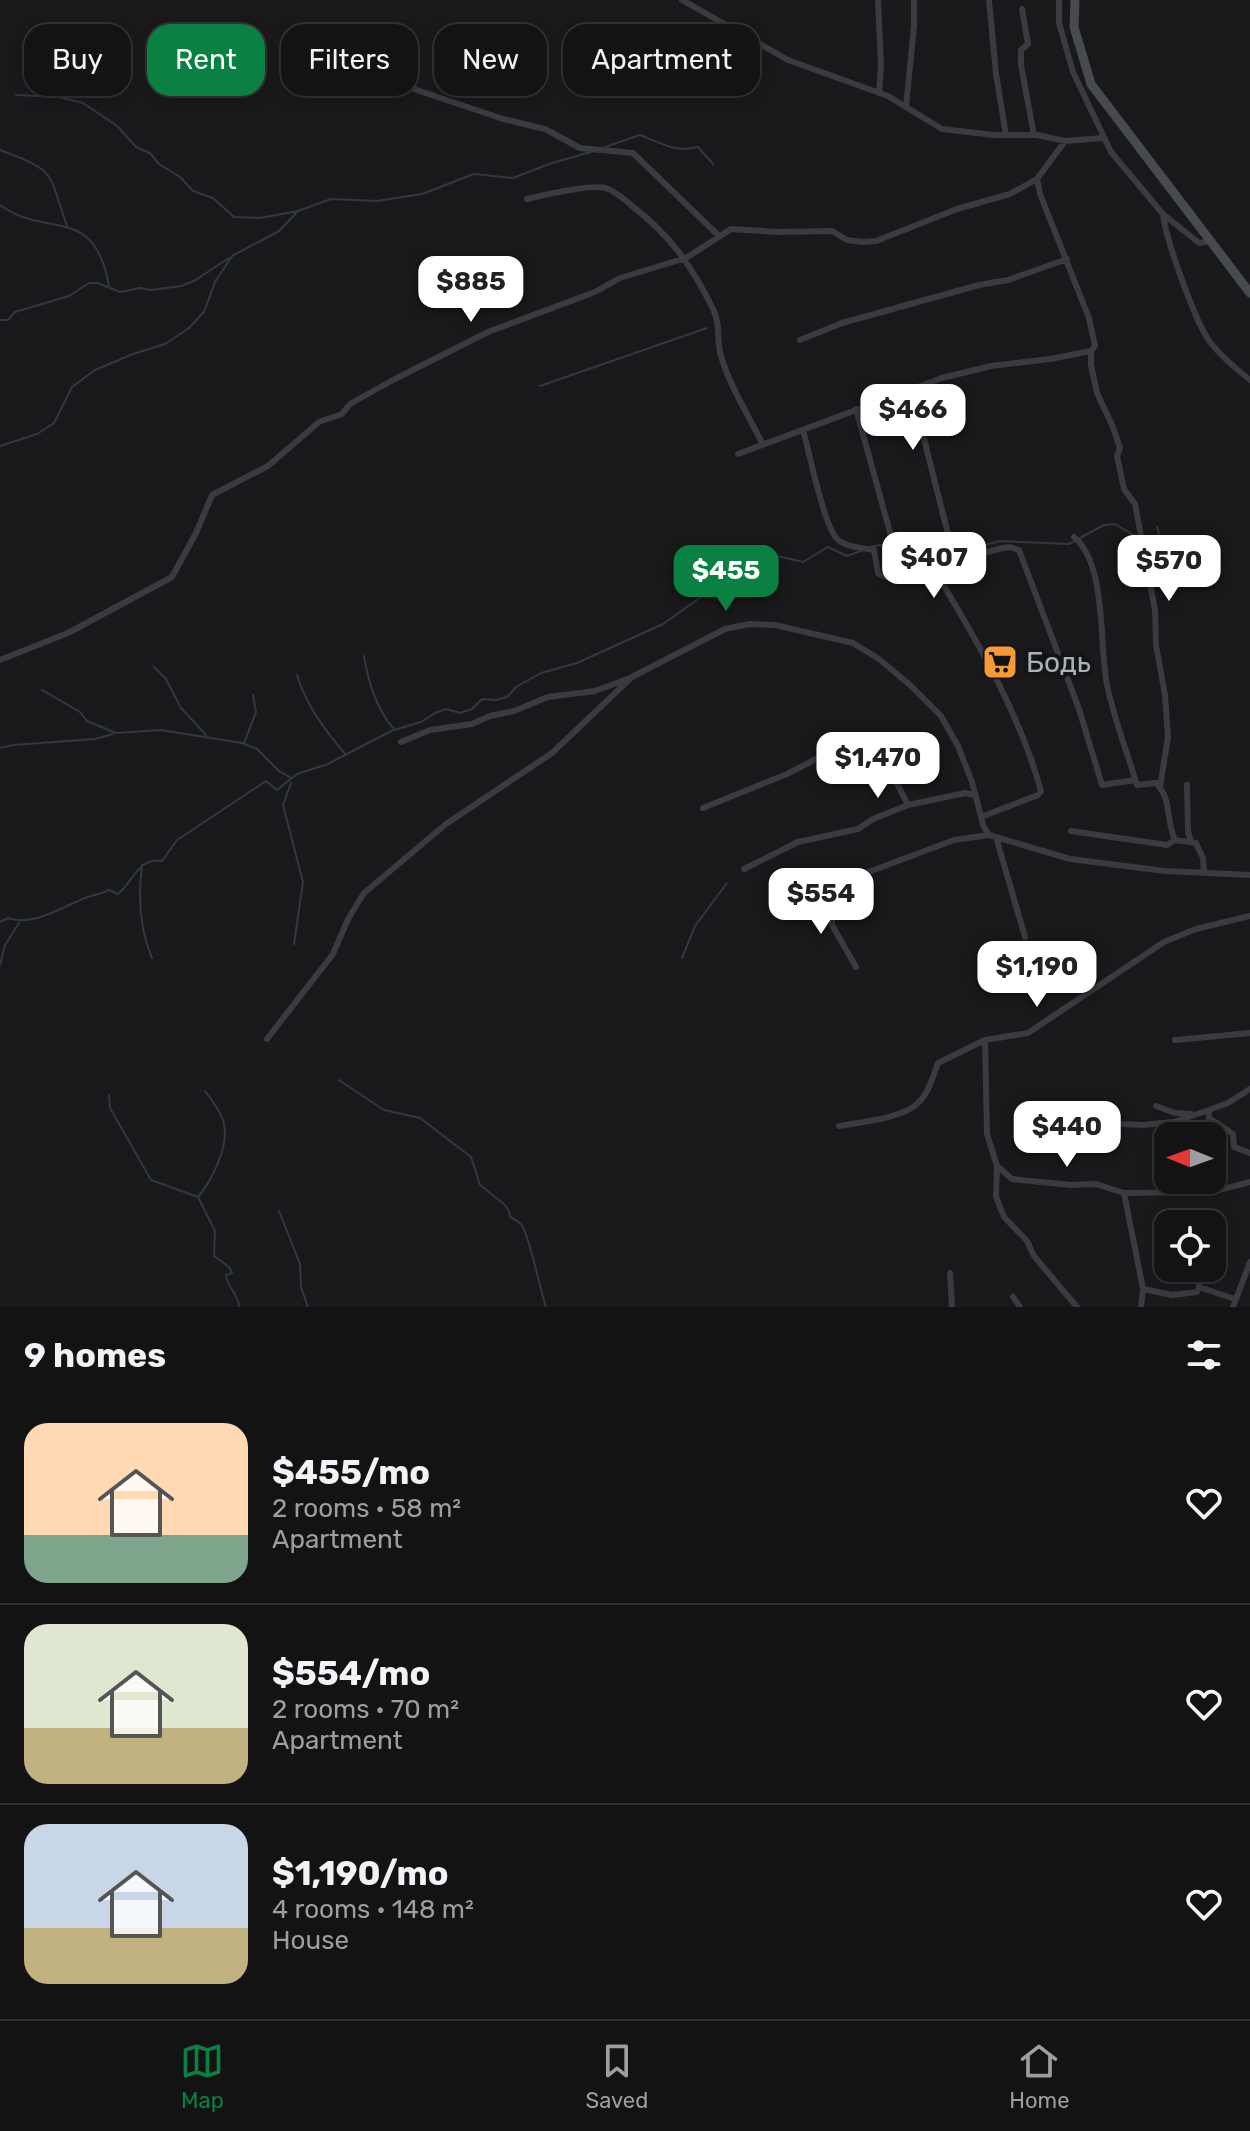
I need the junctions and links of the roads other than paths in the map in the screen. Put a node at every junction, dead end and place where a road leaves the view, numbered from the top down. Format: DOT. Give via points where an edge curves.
graph roads {
  1 [pos="682,0"];
  2 [pos="878,0"];
  3 [pos="914,0"];
  4 [pos="989,0"];
  5 [pos="1059,0"];
  6 [pos="1075,0"];
  7 [pos="1022,9"];
  8 [pos="418,90"];
  9 [pos="879,93"];
  10 [pos="906,107"];
  11 [pos="1006,135"];
  12 [pos="1034,135"];
  13 [pos="1103,138"];
  14 [pos="1065,141"];
  15 [pos="1037,179"];
  16 [pos="527,199"];
  17 [pos="1163,214"];
  18 [pos="719,236"];
  19 [pos="1212,241"];
  20 [pos="686,258"];
  21 [pos="1067,259"];
  22 [pos="1250,293"];
  23 [pos="800,340"];
  24 [pos="1091,351"];
  25 [pos="1250,380"];
  26 [pos="912,391"];
  27 [pos="856,409"];
  28 [pos="803,430"];
  29 [pos="763,445"];
  30 [pos="738,454"];
  31 [pos="1074,537"];
  32 [pos="931,578"];
  33 [pos="0,660"];
  34 [pos="632,677"];
  35 [pos="401,742"];
  36 [pos="1135,780"];
  37 [pos="1187,785"];
  38 [pos="1160,787"];
  39 [pos="975,795"];
  40 [pos="908,805"];
  41 [pos="703,808"];
  42 [pos="981,817"];
  43 [pos="1071,831"];
  44 [pos="992,836"];
  45 [pos="1175,840"];
  46 [pos="1191,842"];
  47 [pos="744,869"];
  48 [pos="1204,873"];
  49 [pos="1250,875"];
  50 [pos="1250,916"];
  51 [pos="1025,937"];
  52 [pos="856,967"];
  53 [pos="1250,1033"];
  54 [pos="267,1039"];
  55 [pos="985,1040"];
  56 [pos="1175,1040"];
  57 [pos="1250,1089"];
  58 [pos="1156,1106"];
  59 [pos="1209,1110"];
  60 [pos="1033,1112"];
  61 [pos="1198,1114"];
  62 [pos="839,1126"];
  63 [pos="1250,1153"];
  64 [pos="997,1166"];
  65 [pos="1250,1182"];
  66 [pos="1124,1193"];
  67 [pos="1250,1262"];
  68 [pos="950,1273"];
  69 [pos="1200,1282"];
  70 [pos="1199,1287"];
  71 [pos="1143,1289"];
  72 [pos="1013,1297"];
  73 [pos="1235,1299"];
  74 [pos="952,1307"];
  75 [pos="1020,1307"];
  76 [pos="1077,1307"];
  77 [pos="1141,1307"];
  78 [pos="1233,1307"];
  1 -- 9 [label="street" via="788,60"];
  2 -- 9 [label="street"];
  3 -- 10 [label="street"];
  4 -- 11 [label="street"];
  5 -- 13 [label="street" via="1059,23 1073,72"];
  6 -- 19 [label="main road" via="1074,27 1091,84"];
  7 -- 12 [label="street" via="1028,44 1021,50 1021,65"];
  8 -- 18 [label="street" via="545,129 580,148 633,153"];
  9 -- 10 [label="street"];
  10 -- 11 [label="street" via="942,129"];
  11 -- 12 [label="street"];
  12 -- 14 [label="street"];
  13 -- 14 [label="street"];
  13 -- 17 [label="street"];
  14 -- 15 [label="street"];
  15 -- 18 [label="street" via="1010,194 932,217 876,241 847,240 818,230 731,229"];
  15 -- 21 [label="street"];
  16 -- 20 [label="street" via="604,187 660,229"];
  17 -- 19 [label="street" via="1199,243"];
  17 -- 25 [label="street" via="1208,339"];
  18 -- 20 [label="street"];
  19 -- 22 [label="main road"];
  20 -- 29 [label="street" via="714,310 721,356"];
  20 -- 33 [label="street" via="620,278 488,332 319,422 268,466 212,495 172,577 68,633"];
  21 -- 23 [label="street" via="1008,280 842,323"];
  21 -- 24 [label="street" via="1089,318 1095,346"];
  24 -- 26 [label="street" via="991,366"];
  24 -- 38 [label="street" via="1097,393 1120,448 1124,489 1135,504 1142,530 1155,610 1168,737"];
  26 -- 27 [label="street"];
  26 -- 27 [label="street" via="949,538 906,557 894,547"];
  27 -- 28 [label="street"];
  28 -- 29 [label="street"];
  28 -- 32 [label="street" via="836,539 874,550 878,573 887,578"];
  29 -- 30 [label="street"];
  31 -- 36 [label="street" via="1090,560 1106,682"];
  32 -- 36 [label="street" via="943,565 1002,548 1019,550 1102,785"];
  32 -- 42 [label="street" via="941,581 994,672 1041,791"];
  34 -- 35 [label="street"];
  34 -- 39 [label="street" via="725,629 750,624 853,643 879,659 941,716"];
  34 -- 54 [label="street" via="552,753 446,824 364,893 333,954"];
  36 -- 38 [label="street" via="1137,785"];
  37 -- 46 [label="street"];
  38 -- 45 [label="street"];
  39 -- 40 [label="street"];
  39 -- 42 [label="street"];
  40 -- 41 [label="street" via="875,748 859,737"];
  40 -- 47 [label="street" via="858,829 798,842"];
  42 -- 44 [label="street"];
  43 -- 45 [label="street" via="1167,845"];
  44 -- 48 [label="street" via="1070,859"];
  44 -- 51 [label="street"];
  44 -- 52 [label="street" via="954,840 866,873 832,918"];
  45 -- 46 [label="street"];
  46 -- 48 [label="street" via="1203,858"];
  48 -- 49 [label="street"];
  50 -- 55 [label="street" via="1164,942 1028,1033"];
  53 -- 56 [label="street"];
  55 -- 62 [label="street" via="938,1063 928,1090 908,1112"];
  55 -- 64 [label="street" via="987,1134"];
  57 -- 59 [label="street"];
  58 -- 61 [label="street"];
  59 -- 61 [label="street"];
  59 -- 63 [label="street" via="1209,1118 1233,1134 1234,1147"];
  60 -- 61 [label="street" via="1143,1125"];
  64 -- 66 [label="street" via="1012,1179 1096,1184"];
  64 -- 76 [label="street" via="996,1197 1004,1217"];
  65 -- 66 [label="street" via="1199,1193"];
  66 -- 71 [label="street"];
  67 -- 73 [label="street"];
  68 -- 74 [label="street"];
  69 -- 70 [label="street"];
  70 -- 71 [label="street" via="1197,1292 1172,1295"];
  70 -- 73 [label="street"];
  71 -- 77 [label="street"];
  72 -- 75 [label="street"];
  73 -- 78 [label="street"];
}
